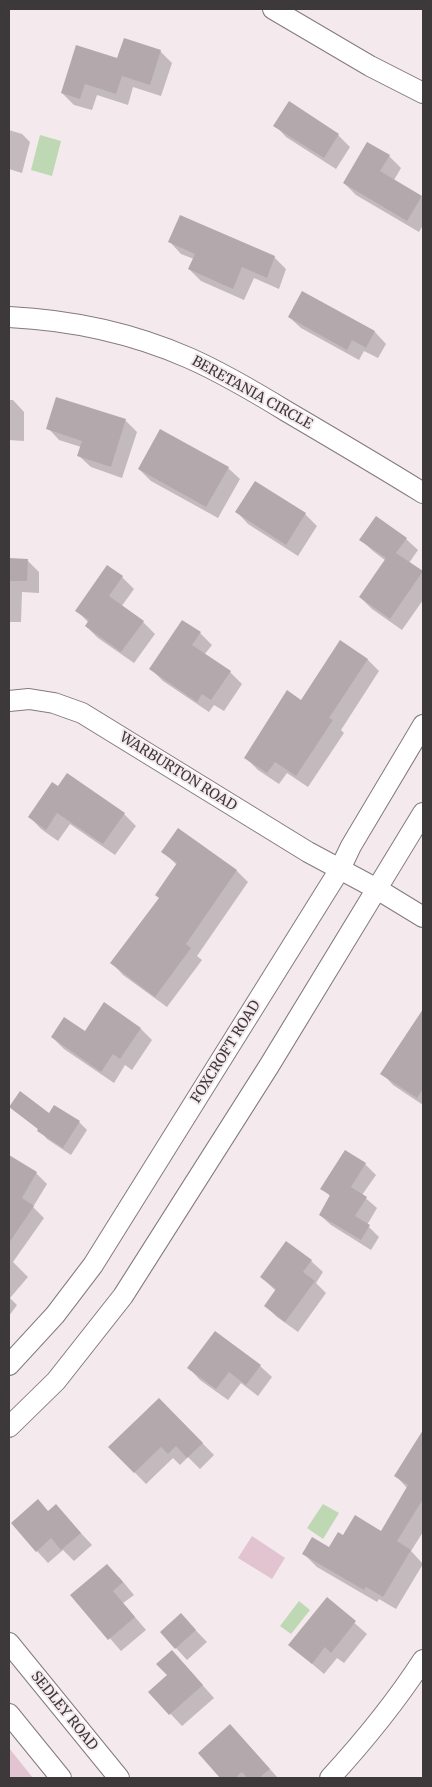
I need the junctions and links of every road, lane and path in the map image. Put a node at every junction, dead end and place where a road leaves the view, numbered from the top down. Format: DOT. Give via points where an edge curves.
graph roads {
  1 [pos="273,9"];
  2 [pos="423,93"];
  3 [pos="9,317"];
  4 [pos="423,493"];
  5 [pos="9,701"];
  6 [pos="423,725"];
  7 [pos="423,813"];
  8 [pos="340,869"];
  9 [pos="377,888"];
  10 [pos="423,917"];
  11 [pos="9,1365"];
  12 [pos="9,1427"];
  13 [pos="9,1643"];
  14 [pos="423,1660"];
  15 [pos="9,1714"];
  16 [pos="61,1778"];
  17 [pos="119,1778"];
  18 [pos="330,1778"];
  1 -- 2 [label="street" via="373,68"];
  3 -- 4 [label="street, BERETANIA CIRCLE" via="95,327 188,357 240,383"];
  5 -- 8 [label="street, WARBURTON ROAD" via="29,699 54,703 82,713"];
  6 -- 8 [label="street, FOXCROFT ROAD"];
  7 -- 9 [label="street"];
  8 -- 9 [label="street, WARBURTON ROAD"];
  8 -- 11 [label="street, FOXCROFT ROAD" via="93,1265 55,1315"];
  9 -- 10 [label="street"];
  9 -- 12 [label="street" via="124,1296 56,1381"];
  13 -- 17 [label="street, SEDLEY ROAD"];
  14 -- 18 [label="street" via="368,1736"];
  15 -- 16 [label="street"];
}
